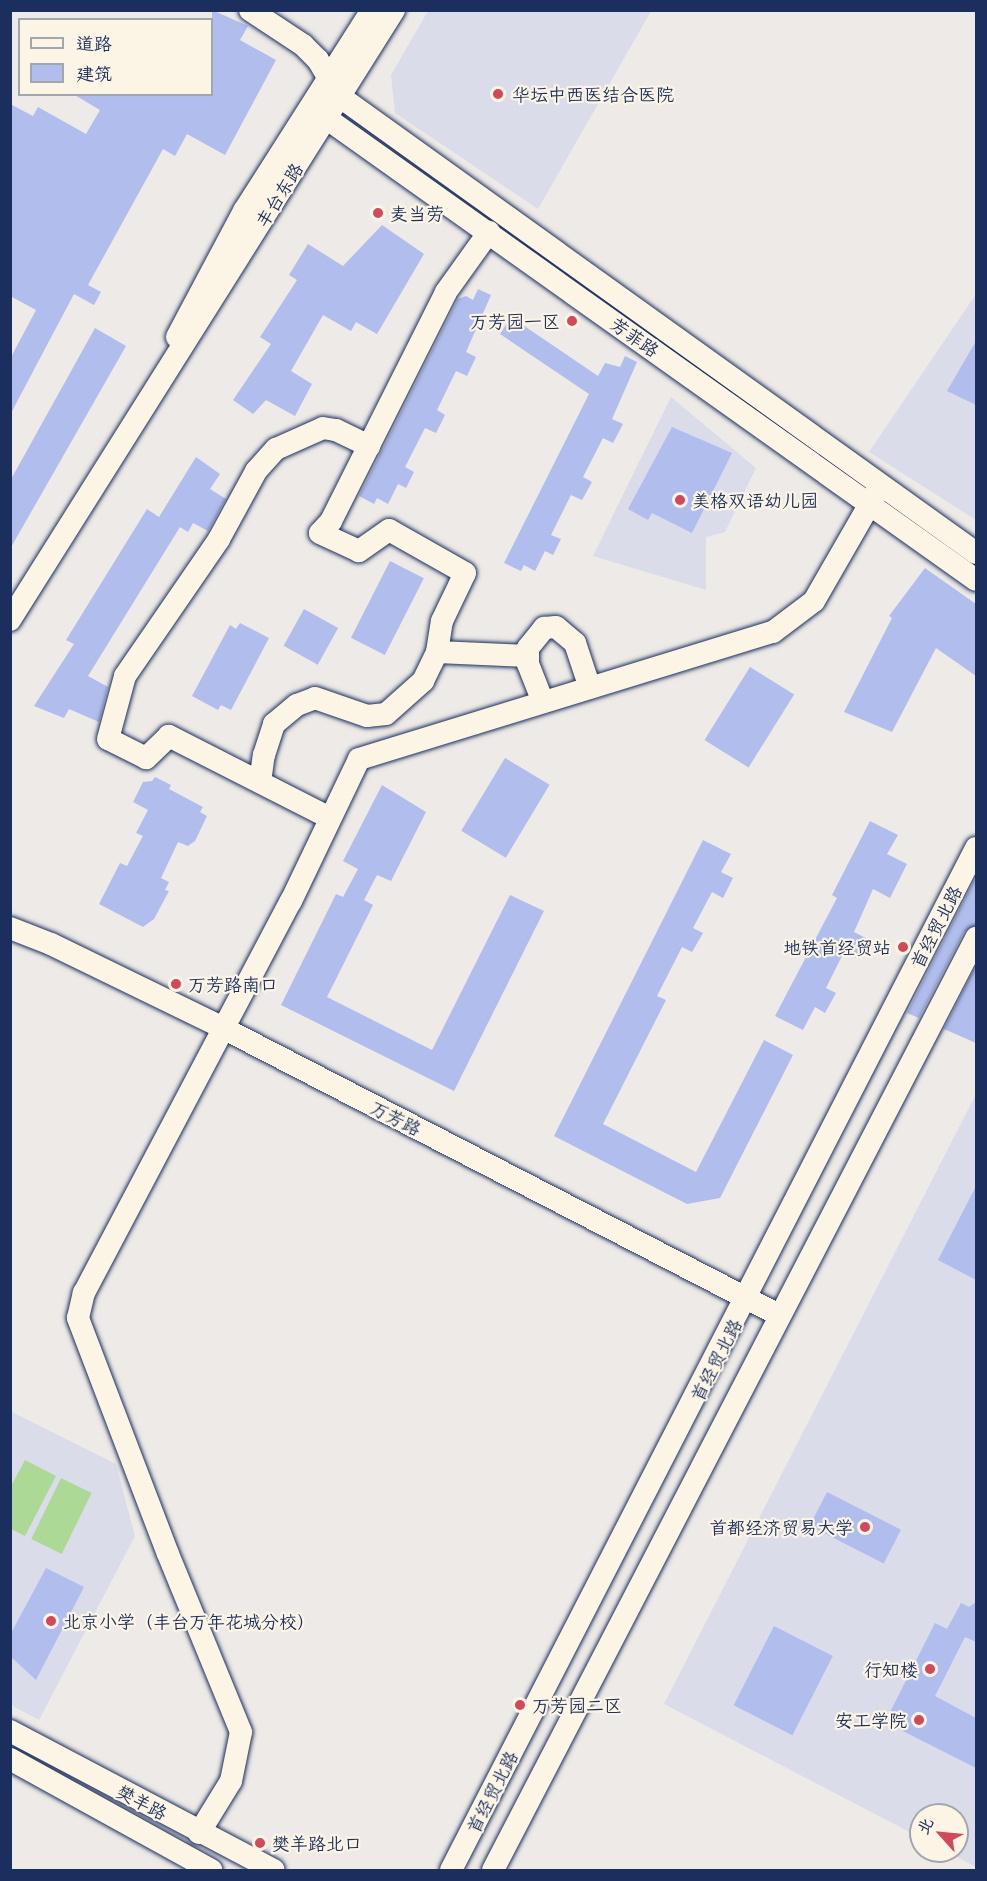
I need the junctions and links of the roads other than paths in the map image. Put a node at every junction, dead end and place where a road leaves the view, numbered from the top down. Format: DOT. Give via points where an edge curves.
graph roads {
  1 [pos="250,10"];
  2 [pos="372,10"];
  3 [pos="394,10"];
  4 [pos="334,86"];
  5 [pos="326,118"];
  6 [pos="489,232"];
  7 [pos="161,378"];
  8 [pos="369,446"];
  9 [pos="876,494"];
  10 [pos="976,553"];
  11 [pos="976,580"];
  12 [pos="10,620"];
  13 [pos="437,652"];
  14 [pos="528,656"];
  15 [pos="590,688"];
  16 [pos="543,702"];
  17 [pos="260,783"];
  18 [pos="330,818"];
  19 [pos="976,848"];
  20 [pos="10,928"];
  21 [pos="976,938"];
  22 [pos="223,1028"];
  23 [pos="748,1300"];
  24 [pos="779,1315"];
  25 [pos="10,1731"];
  26 [pos="10,1759"];
  27 [pos="199,1833"];
  28 [pos="211,1870"];
  29 [pos="274,1870"];
  30 [pos="451,1870"];
  31 [pos="493,1870"];
  1 -- 4 [label="street, 芳菲路" via="303,45"];
  2 -- 4 [label="street, 丰台东路"];
  3 -- 4 [label="street, 丰台东路"];
  4 -- 5 [label="street"];
  4 -- 7 [label="street, 丰台东路" via="213,265 182,324"];
  4 -- 9 [label="street, 芳菲路"];
  5 -- 6 [label="street, 芳菲路"];
  5 -- 7 [label="street, 丰台东路" via="195,332"];
  6 -- 8 [label="street" via="446,292"];
  6 -- 9 [label="street, 芳菲路"];
  7 -- 12 [label="street, 丰台东路"];
  8 -- 13 [label="street" via="320,534 359,551 389,530 465,573 442,621"];
  8 -- 17 [label="street" via="323,428 276,449 256,471 219,539 125,676 108,739 146,758 169,736"];
  9 -- 10 [label="street, 芳菲路"];
  9 -- 11 [label="street, 芳菲路"];
  9 -- 15 [label="street" via="814,601 773,632"];
  13 -- 14 [label="street"];
  13 -- 17 [label="street" via="423,681 386,714 367,716 315,698 297,705 274,724"];
  14 -- 15 [label="street" via="534,637 544,628 556,627 575,643"];
  14 -- 16 [label="street"];
  15 -- 16 [label="street"];
  16 -- 18 [label="street" via="359,759"];
  17 -- 18 [label="street"];
  18 -- 22 [label="street"];
  19 -- 23 [label="street, 首经贸北路"];
  20 -- 22 [label="street, 万芳路"];
  21 -- 24 [label="street, 首经贸北路"];
  22 -- 23 [label="street, 万芳路"];
  22 -- 27 [label="street" via="84,1293 78,1318 241,1732 231,1781"];
  23 -- 24 [label="street, 万芳路"];
  23 -- 30 [label="street, 首经贸北路"];
  24 -- 31 [label="street, 首经贸北路"];
  25 -- 27 [label="street, 樊羊路"];
  26 -- 28 [label="street, 樊羊路"];
  27 -- 29 [label="street, 樊羊路"];
}
